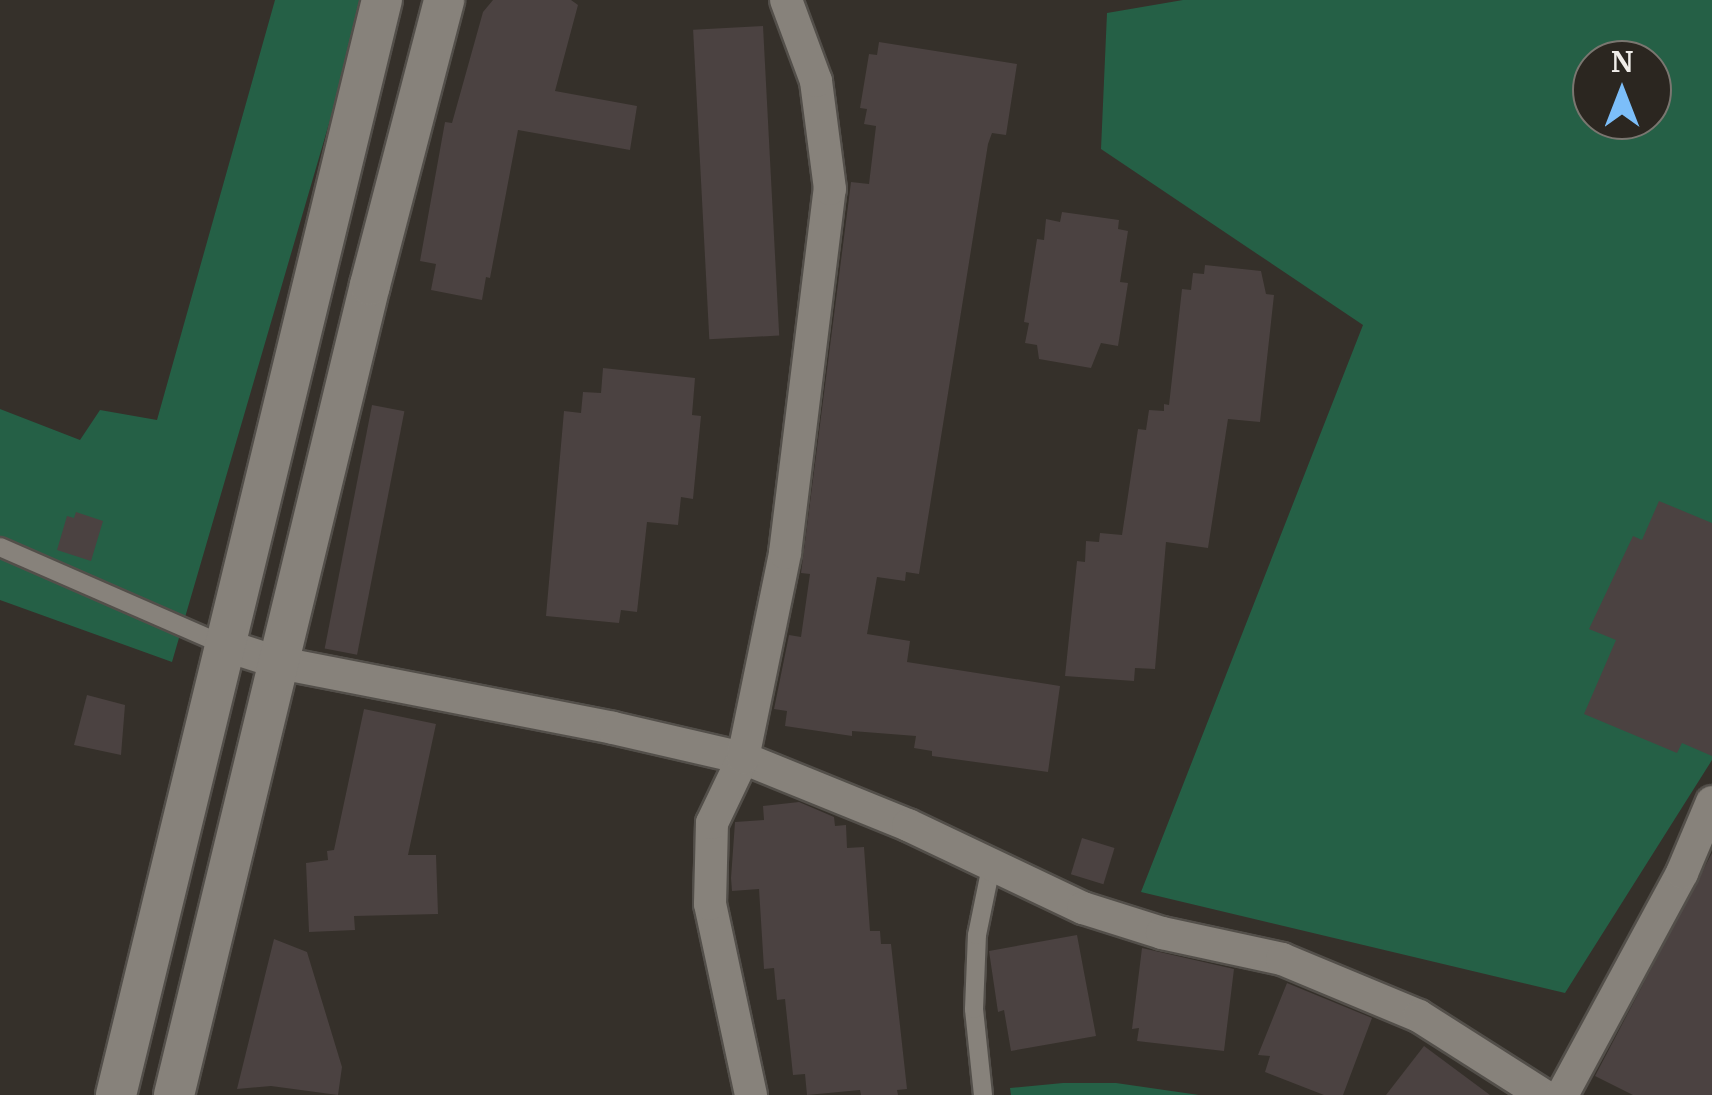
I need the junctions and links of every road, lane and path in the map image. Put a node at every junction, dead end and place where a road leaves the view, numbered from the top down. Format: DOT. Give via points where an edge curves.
graph roads {
  1 [pos="382,0"];
  2 [pos="444,0"];
  3 [pos="786,0"];
  4 [pos="0,547"];
  5 [pos="227,646"];
  6 [pos="280,663"];
  7 [pos="743,758"];
  8 [pos="1712,802"];
  9 [pos="992,866"];
  10 [pos="116,1095"];
  11 [pos="174,1095"];
  12 [pos="752,1095"];
  13 [pos="982,1095"];
  14 [pos="1542,1095"];
  15 [pos="1562,1095"];
  1 -- 5 [label="street"];
  2 -- 6 [label="street"];
  3 -- 7 [label="street" via="816,81 830,188 785,553"];
  4 -- 5 [label="lane"];
  5 -- 6 [label="street"];
  5 -- 10 [label="street"];
  6 -- 7 [label="street"];
  6 -- 11 [label="street"];
  7 -- 9 [label="street" via="908,824"];
  7 -- 12 [label="street" via="712,823 710,904"];
  8 -- 15 [label="street" via="1682,873"];
  9 -- 13 [label="lane" via="976,936"];
  9 -- 14 [label="street" via="1083,908 1299,966 1419,1016"];
}
